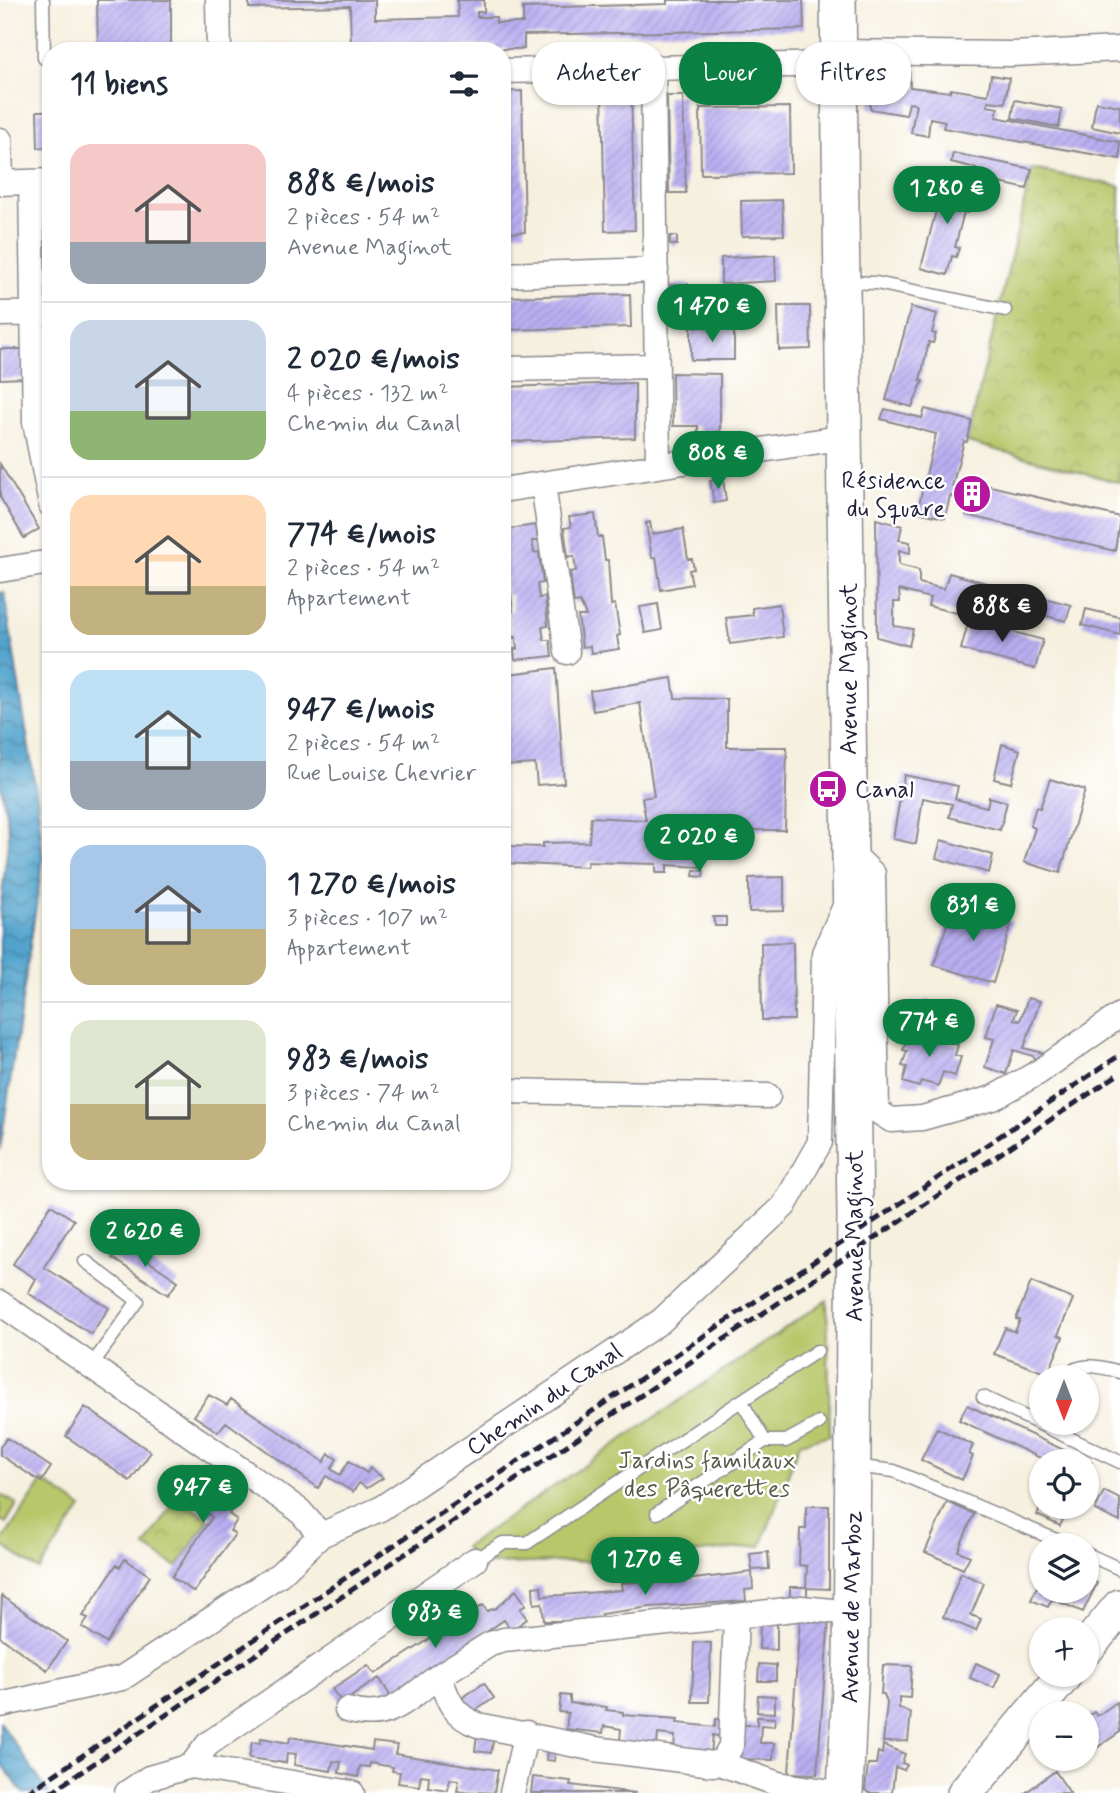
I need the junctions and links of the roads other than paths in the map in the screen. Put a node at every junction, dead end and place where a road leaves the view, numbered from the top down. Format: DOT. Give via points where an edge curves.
graph roads {
  1 [pos="43,0"];
  2 [pos="218,0"];
  3 [pos="838,0"];
  4 [pos="44,42"];
  5 [pos="219,42"];
  6 [pos="839,42"];
  7 [pos="1120,50"];
  8 [pos="911,56"];
  9 [pos="796,60"];
  10 [pos="665,67"];
  11 [pos="532,70"];
  12 [pos="511,71"];
  13 [pos="654,105"];
  14 [pos="840,105"];
  15 [pos="0,140"];
  16 [pos="41,182"];
  17 [pos="1,183"];
  18 [pos="656,270"];
  19 [pos="511,275"];
  20 [pos="843,282"];
  21 [pos="1005,310"];
  22 [pos="42,313"];
  23 [pos="0,314"];
  24 [pos="657,366"];
  25 [pos="511,369"];
  26 [pos="846,437"];
  27 [pos="42,455"];
  28 [pos="658,466"];
  29 [pos="543,484"];
  30 [pos="511,489"];
  31 [pos="42,563"];
  32 [pos="10,568"];
  33 [pos="567,652"];
  34 [pos="849,851"];
  35 [pos="850,897"];
  36 [pos="1120,1015"];
  37 [pos="511,1091"];
  38 [pos="768,1096"];
  39 [pos="85,1261"];
  40 [pos="0,1303"];
  41 [pos="817,1351"];
  42 [pos="91,1366"];
  43 [pos="1099,1366"];
  44 [pos="1120,1372"];
  45 [pos="983,1397"];
  46 [pos="741,1401"];
  47 [pos="1029,1418"];
  48 [pos="854,1422"];
  49 [pos="819,1423"];
  50 [pos="1065,1435"];
  51 [pos="765,1441"];
  52 [pos="1120,1462"];
  53 [pos="854,1466"];
  54 [pos="657,1513"];
  55 [pos="1040,1533"];
  56 [pos="321,1535"];
  57 [pos="1099,1559"];
  58 [pos="475,1560"];
  59 [pos="1120,1569"];
  60 [pos="1120,1607"];
  61 [pos="852,1613"];
  62 [pos="736,1616"];
  63 [pos="1099,1632"];
  64 [pos="439,1676"];
  65 [pos="1056,1687"];
  66 [pos="0,1704"];
  67 [pos="347,1710"];
  68 [pos="526,1733"];
  69 [pos="719,1763"];
  70 [pos="191,1766"];
  71 [pos="976,1789"];
  72 [pos="127,1793"];
  73 [pos="352,1793"];
  74 [pos="512,1793"];
  75 [pos="839,1793"];
  76 [pos="845,1793"];
  1 -- 4 [label="lane"];
  2 -- 5 [label="street"];
  3 -- 6 [label="main road, Avenue Maginot"];
  7 -- 8 [label="street"];
  9 -- 10 [label="street"];
  11 -- 12 [label="street"];
  13 -- 18 [label="street"];
  14 -- 20 [label="main road, Avenue Maginot"];
  15 -- 17 [label="street"];
  16 -- 17 [label="street"];
  16 -- 22 [label="street"];
  18 -- 19 [label="street"];
  18 -- 24 [label="street"];
  20 -- 21 [label="lane" via="876,282"];
  20 -- 26 [label="main road, Avenue Maginot"];
  22 -- 23 [label="street"];
  22 -- 27 [label="street" via="36,422"];
  24 -- 25 [label="street"];
  24 -- 28 [label="street"];
  26 -- 28 [label="street"];
  26 -- 34 [label="main road, Avenue Maginot"];
  28 -- 29 [label="street"];
  29 -- 30 [label="street"];
  29 -- 33 [label="street"];
  31 -- 32 [label="street"];
  34 -- 35 [label="main road, Avenue Maginot"];
  34 -- 36 [label="street" via="873,874 877,1111 891,1120 922,1118 993,1098"];
  35 -- 48 [label="main road, Avenue Maginot"];
  35 -- 56 [label="street, Chemin du Canal" via="824,953 820,1142 784,1206 661,1321 380,1508"];
  37 -- 38 [label="street"];
  39 -- 42 [label="lane" via="138,1301"];
  40 -- 42 [label="street"];
  41 -- 46 [label="lane"];
  42 -- 56 [label="street" via="299,1510"];
  43 -- 44 [label="lane"];
  45 -- 47 [label="lane"];
  46 -- 51 [label="lane"];
  46 -- 58 [label="lane" via="527,1543 503,1543"];
  48 -- 53 [label="main road, Avenue de Marboz"];
  49 -- 51 [label="lane" via="786,1441"];
  50 -- 52 [label="lane"];
  51 -- 54 [label="lane"];
  53 -- 55 [label="lane" via="894,1471"];
  53 -- 61 [label="main road, Avenue de Marboz"];
  56 -- 66 [label="street, Chemin du Canal" via="280,1574 122,1678"];
  57 -- 59 [label="lane"];
  58 -- 70 [label="street" via="208,1744"];
  60 -- 63 [label="main road"];
  61 -- 62 [label="street" via="802,1608"];
  61 -- 76 [label="main road, Avenue de Marboz"];
  62 -- 64 [label="street" via="504,1640"];
  62 -- 69 [label="street" via="732,1736 729,1752"];
  64 -- 67 [label="street" via="385,1714"];
  64 -- 68 [label="street" via="453,1710 462,1719"];
  65 -- 71 [label="main road"];
  68 -- 69 [label="street" via="595,1749"];
  68 -- 74 [label="street"];
  69 -- 75 [label="street" via="778,1784"];
  70 -- 72 [label="street" via="149,1778"];
  70 -- 73 [label="street"];
}
